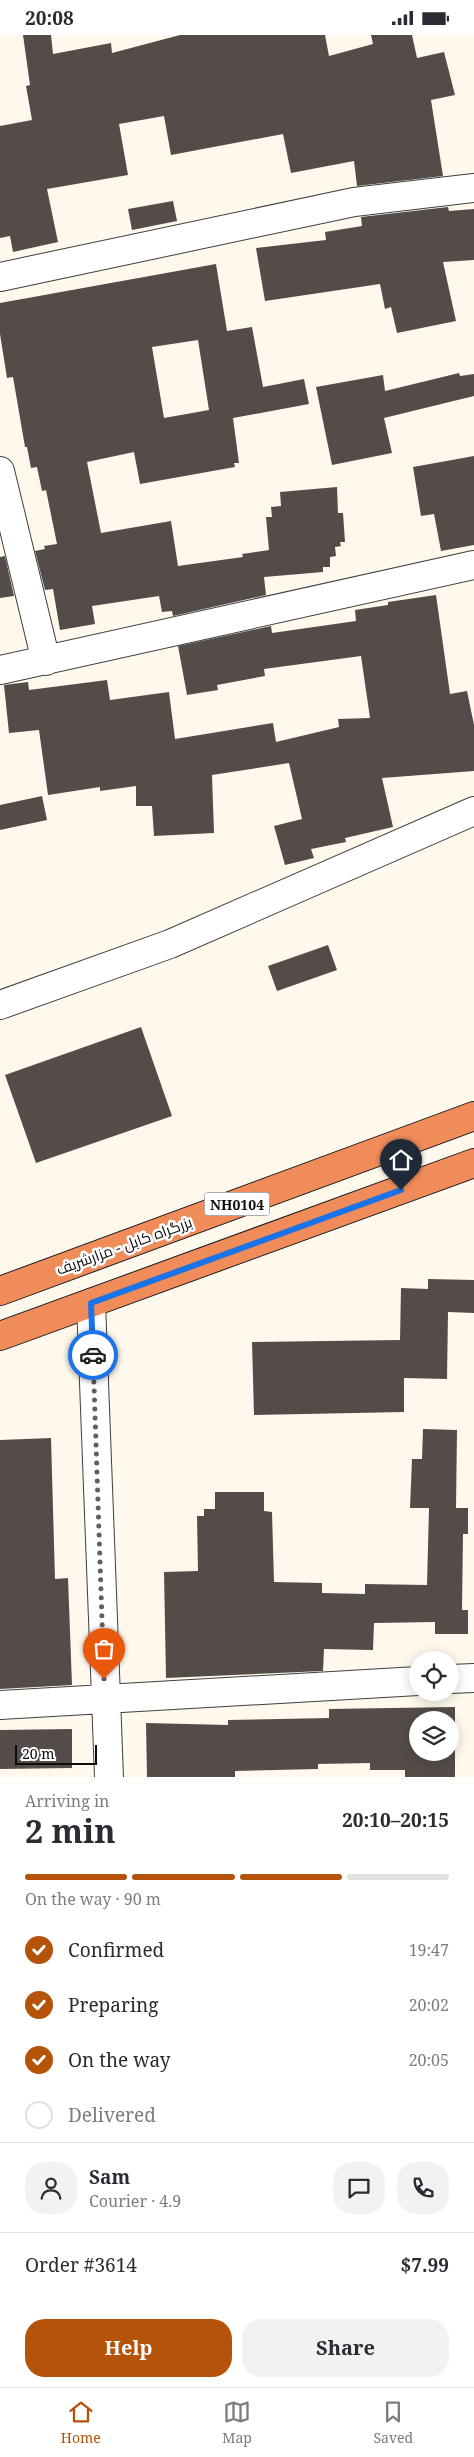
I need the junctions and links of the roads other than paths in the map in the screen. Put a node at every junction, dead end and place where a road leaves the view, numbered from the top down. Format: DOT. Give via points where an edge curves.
graph roads {
  1 [pos="474,188"];
  2 [pos="0,277"];
  3 [pos="0,471"];
  4 [pos="474,565"];
  5 [pos="46,661"];
  6 [pos="0,670"];
  7 [pos="474,811"];
  8 [pos="0,1005"];
  9 [pos="474,1116"];
  10 [pos="474,1163"];
  11 [pos="0,1291"];
  12 [pos="91,1303"];
  13 [pos="0,1336"];
  14 [pos="474,1678"];
  15 [pos="459,1679"];
  16 [pos="409,1682"];
  17 [pos="105,1699"];
  18 [pos="0,1705"];
  19 [pos="109,1777"];
  1 -- 2 [label="street" via="354,202"];
  3 -- 5 [label="street"];
  4 -- 5 [label="street"];
  5 -- 6 [label="street"];
  7 -- 8 [label="street" via="170,945"];
  9 -- 11 [label="highway, بزرگراه کابل - مزارشریف / NH0104"];
  10 -- 12 [label="highway, NH0104"];
  12 -- 13 [label="highway, NH0104"];
  12 -- 17 [label="street"];
  14 -- 15 [label="street"];
  16 -- 17 [label="street"];
  17 -- 18 [label="street"];
  17 -- 19 [label="street"];
}
